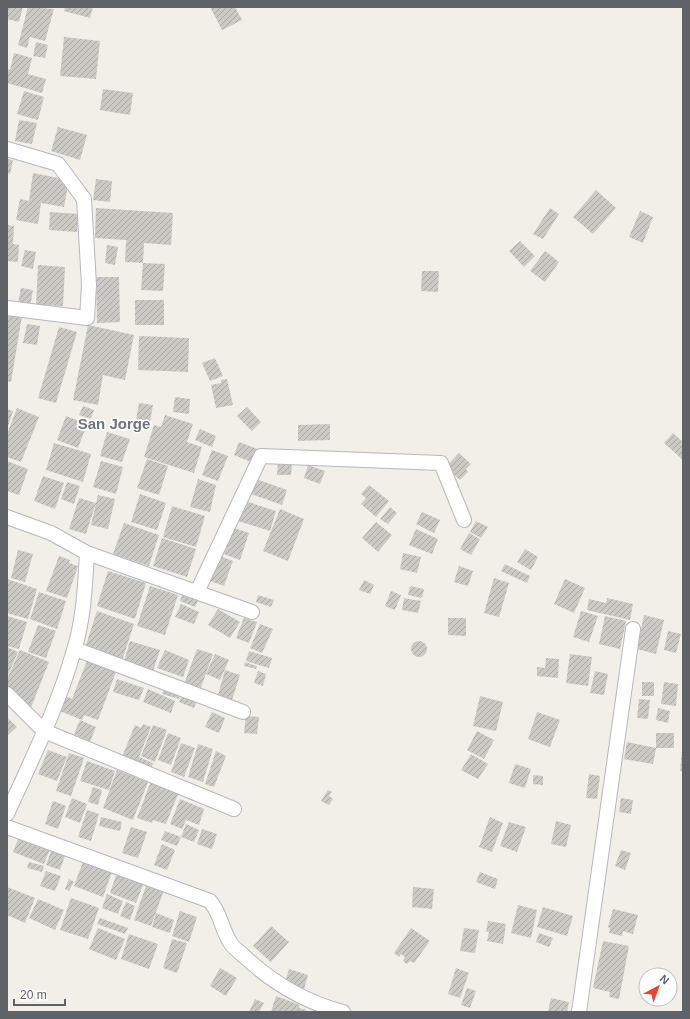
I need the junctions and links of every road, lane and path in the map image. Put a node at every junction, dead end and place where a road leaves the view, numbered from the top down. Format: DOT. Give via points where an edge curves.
graph roads {
  1 [pos="7,149"];
  2 [pos="7,308"];
  3 [pos="7,518"];
  4 [pos="464,520"];
  5 [pos="87,553"];
  6 [pos="197,592"];
  7 [pos="252,612"];
  8 [pos="633,628"];
  9 [pos="75,650"];
  10 [pos="7,694"];
  11 [pos="243,712"];
  12 [pos="44,731"];
  13 [pos="234,809"];
  14 [pos="7,814"];
  15 [pos="7,827"];
  16 [pos="343,1012"];
  17 [pos="580,1012"];
  1 -- 2 [label="street" via="58,164 84,199 89,285 87,318"];
  3 -- 5 [label="street" via="51,532"];
  4 -- 6 [label="street" via="441,463 261,456"];
  5 -- 6 [label="street"];
  5 -- 9 [label="street" via="84,600"];
  6 -- 7 [label="street"];
  8 -- 17 [label="street"];
  9 -- 11 [label="street"];
  9 -- 12 [label="street"];
  10 -- 12 [label="street"];
  12 -- 13 [label="street"];
  12 -- 14 [label="street"];
  15 -- 16 [label="street" via="210,901 218,910 223,931 231,944 262,973 286,989 319,1005"];
}
